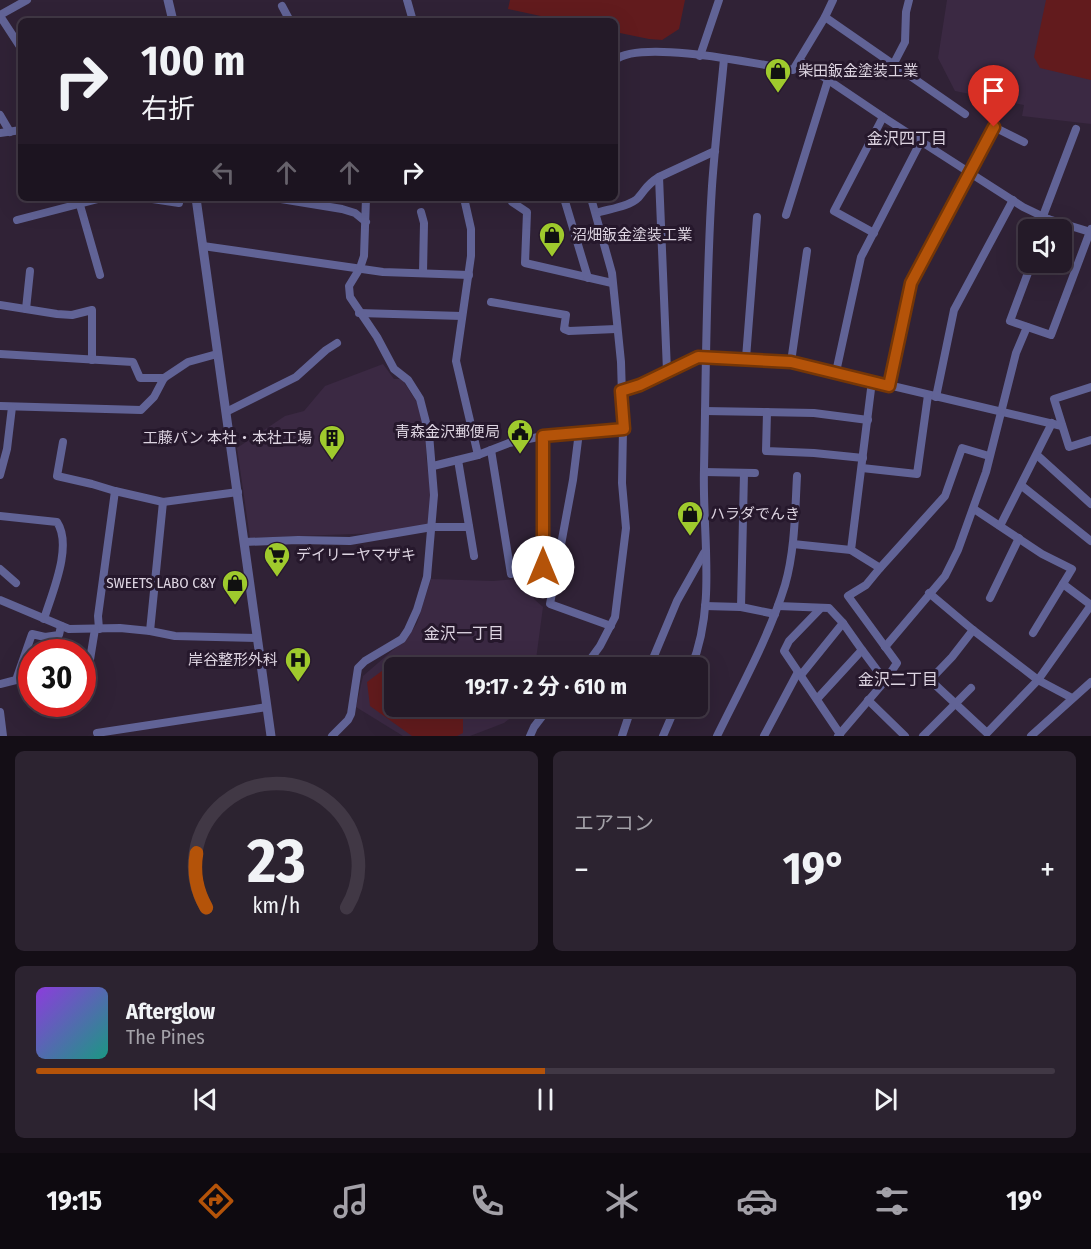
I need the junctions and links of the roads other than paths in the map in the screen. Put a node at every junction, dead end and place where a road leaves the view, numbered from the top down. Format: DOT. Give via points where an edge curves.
graph roads {
  1 [pos="25,0"];
  2 [pos="170,0"];
  3 [pos="407,0"];
  4 [pos="719,0"];
  5 [pos="909,0"];
  6 [pos="831,1"];
  7 [pos="282,6"];
  8 [pos="0,15"];
  9 [pos="172,18"];
  10 [pos="288,18"];
  11 [pos="412,18"];
  12 [pos="825,18"];
  13 [pos="18,43"];
  14 [pos="700,56"];
  15 [pos="618,58"];
  16 [pos="724,59"];
  17 [pos="800,61"];
  18 [pos="893,65"];
  19 [pos="828,80"];
  20 [pos="965,114"];
  21 [pos="0,115"];
  22 [pos="883,117"];
  23 [pos="1076,129"];
  24 [pos="18,131"];
  25 [pos="10,132"];
  26 [pos="0,133"];
  27 [pos="921,141"];
  28 [pos="1024,142"];
  29 [pos="715,152"];
  30 [pos="968,172"];
  31 [pos="659,177"];
  32 [pos="1012,200"];
  33 [pos="93,201"];
  34 [pos="166,201"];
  35 [pos="179,201"];
  36 [pos="196,201"];
  37 [pos="293,201"];
  38 [pos="366,201"];
  39 [pos="465,201"];
  40 [pos="512,201"];
  41 [pos="565,201"];
  42 [pos="592,201"];
  43 [pos="80,205"];
  44 [pos="421,212"];
  45 [pos="596,213"];
  46 [pos="786,215"];
  47 [pos="757,217"];
  48 [pos="1046,218"];
  49 [pos="17,220"];
  50 [pos="366,222"];
  51 [pos="1090,231"];
  52 [pos="874,233"];
  53 [pos="203,246"];
  54 [pos="807,251"];
  55 [pos="360,268"];
  56 [pos="30,271"];
  57 [pos="423,273"];
  58 [pos="1028,273"];
  59 [pos="100,275"];
  60 [pos="469,275"];
  61 [pos="588,278"];
  62 [pos="612,283"];
  63 [pos="491,302"];
  64 [pos="0,305"];
  65 [pos="26,309"];
  66 [pos="359,313"];
  67 [pos="462,316"];
  68 [pos="1027,327"];
  69 [pos="616,329"];
  70 [pos="337,343"];
  71 [pos="0,354"];
  72 [pos="217,354"];
  73 [pos="706,358"];
  74 [pos="746,358"];
  75 [pos="92,360"];
  76 [pos="791,362"];
  77 [pos="667,371"];
  78 [pos="836,372"];
  79 [pos="164,378"];
  80 [pos="872,381"];
  81 [pos="889,386"];
  82 [pos="1091,387"];
  83 [pos="621,391"];
  84 [pos="932,396"];
  85 [pos="0,406"];
  86 [pos="12,407"];
  87 [pos="705,411"];
  88 [pos="226,412"];
  89 [pos="767,412"];
  90 [pos="1000,412"];
  91 [pos="868,420"];
  92 [pos="1052,423"];
  93 [pos="1062,426"];
  94 [pos="624,429"];
  95 [pos="579,432"];
  96 [pos="543,436"];
  97 [pos="1091,440"];
  98 [pos="63,442"];
  99 [pos="491,450"];
  100 [pos="478,455"];
  101 [pos="1037,455"];
  102 [pos="989,456"];
  103 [pos="863,458"];
  104 [pos="458,460"];
  105 [pos="433,466"];
  106 [pos="862,468"];
  107 [pos="704,472"];
  108 [pos="744,473"];
  109 [pos="755,473"];
  110 [pos="0,476"];
  111 [pos="796,476"];
  112 [pos="1022,486"];
  113 [pos="115,491"];
  114 [pos="238,492"];
  115 [pos="163,502"];
  116 [pos="1091,504"];
  117 [pos="974,509"];
  118 [pos="0,516"];
  119 [pos="1000,526"];
  120 [pos="432,527"];
  121 [pos="468,527"];
  122 [pos="1019,538"];
  123 [pos="1091,541"];
  124 [pos="244,542"];
  125 [pos="793,544"];
  126 [pos="851,550"];
  127 [pos="705,552"];
  128 [pos="474,556"];
  129 [pos="543,567"];
  130 [pos="880,568"];
  131 [pos="0,569"];
  132 [pos="511,574"];
  133 [pos="16,583"];
  134 [pos="1063,584"];
  135 [pos="929,593"];
  136 [pos="990,598"];
  137 [pos="0,600"];
  138 [pos="1091,604"];
  139 [pos="705,606"];
  140 [pos="741,607"];
  141 [pos="820,609"];
  142 [pos="776,610"];
  143 [pos="44,619"];
  144 [pos="843,623"];
  145 [pos="61,626"];
  146 [pos="611,626"];
  147 [pos="97,629"];
  148 [pos="973,630"];
  149 [pos="150,631"];
  150 [pos="1033,633"];
  151 [pos="257,638"];
  152 [pos="95,639"];
  153 [pos="885,647"];
  154 [pos="862,650"];
  155 [pos="591,657"];
  156 [pos="654,657"];
  157 [pos="695,657"];
  158 [pos="800,673"];
  159 [pos="1038,680"];
  160 [pos="885,681"];
  161 [pos="1091,682"];
  162 [pos="0,684"];
  163 [pos="971,688"];
  164 [pos="1072,698"];
  165 [pos="817,699"];
  166 [pos="868,700"];
  167 [pos="954,703"];
  168 [pos="267,707"];
  169 [pos="0,712"];
  170 [pos="542,717"];
  171 [pos="628,717"];
  172 [pos="671,717"];
  173 [pos="97,733"];
  174 [pos="841,734"];
  175 [pos="3,736"];
  176 [pos="271,736"];
  177 [pos="332,736"];
  178 [pos="530,736"];
  179 [pos="622,736"];
  180 [pos="663,736"];
  181 [pos="717,736"];
  182 [pos="764,736"];
  183 [pos="906,736"];
  184 [pos="923,736"];
  185 [pos="1031,736"];
  1 -- 8 [label="street"];
  2 -- 9 [label="street"];
  3 -- 11 [label="street"];
  4 -- 14 [label="street"];
  5 -- 18 [label="street" via="905,42"];
  6 -- 12 [label="street"];
  7 -- 10 [label="street"];
  8 -- 13 [label="street"];
  12 -- 17 [label="street"];
  12 -- 18 [label="street"];
  14 -- 15 [label="street" via="648,51"];
  14 -- 16 [label="street"];
  16 -- 17 [label="street" via="793,70"];
  16 -- 29 [label="street"];
  17 -- 19 [label="street"];
  18 -- 20 [label="street"];
  19 -- 22 [label="street"];
  19 -- 46 [label="street"];
  21 -- 25 [label="street"];
  22 -- 27 [label="street"];
  22 -- 52 [label="street" via="834,212"];
  23 -- 48 [label="street"];
  24 -- 25 [label="street"];
  25 -- 26 [label="street"];
  27 -- 30 [label="street"];
  27 -- 52 [label="street"];
  28 -- 30 [label="street" via="994,127"];
  29 -- 31 [label="street"];
  29 -- 73 [label="street"];
  30 -- 32 [label="street"];
  30 -- 81 [label="street" via="911,283"];
  31 -- 45 [label="street" via="637,199"];
  31 -- 77 [label="street"];
  32 -- 48 [label="street"];
  32 -- 84 [label="street" via="954,310"];
  33 -- 43 [label="street"];
  34 -- 35 [label="street"];
  36 -- 53 [label="street"];
  37 -- 50 [label="street" via="342,209"];
  38 -- 50 [label="street"];
  39 -- 60 [label="street" via="471,229"];
  40 -- 61 [label="street" via="527,212 525,263"];
  41 -- 61 [label="street"];
  42 -- 45 [label="street"];
  43 -- 49 [label="street"];
  43 -- 59 [label="street"];
  44 -- 57 [label="street"];
  45 -- 62 [label="street"];
  47 -- 74 [label="street"];
  48 -- 51 [label="street"];
  50 -- 55 [label="street"];
  51 -- 68 [label="street" via="1051,335"];
  52 -- 78 [label="street" via="861,257"];
  53 -- 55 [label="street"];
  53 -- 72 [label="street"];
  54 -- 76 [label="street"];
  55 -- 57 [label="street"];
  55 -- 66 [label="street" via="349,286"];
  56 -- 65 [label="street"];
  57 -- 60 [label="street"];
  58 -- 68 [label="street" via="1010,321"];
  60 -- 67 [label="street"];
  61 -- 62 [label="street"];
  62 -- 69 [label="street"];
  63 -- 69 [label="street" via="566,315 564,328 569,331"];
  64 -- 65 [label="street"];
  65 -- 75 [label="street" via="72,315 92,310"];
  66 -- 67 [label="street"];
  66 -- 105 [label="street" via="394,369 408,380 420,399"];
  67 -- 100 [label="street" via="456,361"];
  68 -- 90 [label="street"];
  69 -- 83 [label="street"];
  70 -- 88 [label="street" via="296,377"];
  71 -- 75 [label="street"];
  72 -- 79 [label="street" via="188,362"];
  72 -- 88 [label="street"];
  73 -- 74 [label="street"];
  73 -- 77 [label="street" via="698,357"];
  73 -- 87 [label="street"];
  74 -- 76 [label="street"];
  75 -- 79 [label="street" via="133,362 140,378"];
  76 -- 78 [label="street"];
  77 -- 83 [label="street"];
  78 -- 80 [label="street"];
  79 -- 86 [label="street" via="141,410"];
  80 -- 81 [label="street"];
  80 -- 91 [label="street"];
  81 -- 84 [label="street"];
  82 -- 93 [label="street" via="1054,399"];
  83 -- 94 [label="street"];
  84 -- 90 [label="street"];
  84 -- 106 [label="street" via="918,474"];
  85 -- 86 [label="street"];
  86 -- 110 [label="street" via="8,448"];
  87 -- 89 [label="street"];
  87 -- 107 [label="street"];
  88 -- 114 [label="street"];
  89 -- 91 [label="street"];
  89 -- 103 [label="street" via="766,451"];
  90 -- 92 [label="street"];
  90 -- 102 [label="street"];
  91 -- 103 [label="street"];
  92 -- 93 [label="street"];
  92 -- 101 [label="street"];
  93 -- 97 [label="street" via="1069,447"];
  94 -- 95 [label="street"];
  94 -- 146 [label="street" via="622,483 626,528"];
  95 -- 96 [label="street"];
  95 -- 146 [label="street" via="550,604"];
  96 -- 99 [label="street"];
  96 -- 129 [label="street"];
  98 -- 113 [label="street" via="57,476"];
  99 -- 100 [label="street"];
  99 -- 132 [label="street"];
  100 -- 104 [label="street"];
  101 -- 112 [label="street"];
  101 -- 116 [label="street"];
  102 -- 117 [label="street"];
  102 -- 130 [label="street" via="962,448 945,496"];
  103 -- 106 [label="street"];
  104 -- 105 [label="street"];
  104 -- 121 [label="street"];
  105 -- 120 [label="street"];
  106 -- 126 [label="street"];
  107 -- 108 [label="street"];
  107 -- 127 [label="street"];
  108 -- 109 [label="street"];
  108 -- 140 [label="street"];
  111 -- 125 [label="street"];
  112 -- 119 [label="street"];
  112 -- 123 [label="street"];
  113 -- 115 [label="street"];
  113 -- 147 [label="street"];
  114 -- 115 [label="street"];
  114 -- 124 [label="street"];
  115 -- 149 [label="street"];
  117 -- 119 [label="street"];
  117 -- 135 [label="street" via="945,576"];
  118 -- 143 [label="street" via="57,522 63,531 61,563"];
  119 -- 122 [label="street"];
  120 -- 121 [label="street"];
  120 -- 124 [label="street" via="350,541"];
  120 -- 177 [label="street" via="427,578 408,630 394,645 358,668 351,714"];
  121 -- 128 [label="street"];
  122 -- 134 [label="street" via="1072,569"];
  122 -- 136 [label="street"];
  124 -- 151 [label="street"];
  125 -- 126 [label="street"];
  125 -- 142 [label="street"];
  126 -- 130 [label="street"];
  127 -- 139 [label="street"];
  127 -- 156 [label="street" via="677,601"];
  130 -- 153 [label="street" via="866,585 848,597"];
  131 -- 133 [label="street"];
  134 -- 138 [label="street"];
  134 -- 150 [label="street"];
  135 -- 148 [label="street"];
  135 -- 153 [label="street"];
  137 -- 143 [label="street"];
  138 -- 159 [label="street"];
  139 -- 140 [label="street"];
  139 -- 157 [label="street"];
  140 -- 142 [label="street"];
  141 -- 142 [label="street"];
  141 -- 144 [label="street" via="829,608"];
  141 -- 158 [label="street" via="784,651"];
  142 -- 181 [label="street"];
  143 -- 145 [label="street"];
  144 -- 154 [label="street"];
  144 -- 158 [label="street"];
  145 -- 147 [label="street"];
  145 -- 162 [label="street" via="59,635 32,634 16,681"];
  146 -- 155 [label="street"];
  147 -- 149 [label="street"];
  147 -- 152 [label="street"];
  148 -- 159 [label="street"];
  148 -- 167 [label="street" via="930,680"];
  149 -- 151 [label="street" via="175,636"];
  151 -- 168 [label="street"];
  153 -- 160 [label="street" via="897,663"];
  154 -- 160 [label="street"];
  154 -- 165 [label="street"];
  158 -- 165 [label="street"];
  158 -- 182 [label="street"];
  159 -- 164 [label="street"];
  159 -- 167 [label="street" via="987,733"];
  160 -- 166 [label="street"];
  161 -- 164 [label="street"];
  163 -- 167 [label="street"];
  164 -- 185 [label="street"];
  165 -- 174 [label="street"];
  166 -- 174 [label="street"];
  166 -- 183 [label="street"];
  167 -- 184 [label="street"];
  168 -- 173 [label="street"];
  168 -- 176 [label="street"];
  169 -- 175 [label="street"];
  170 -- 178 [label="street"];
  171 -- 179 [label="street"];
  172 -- 180 [label="street"];
}
